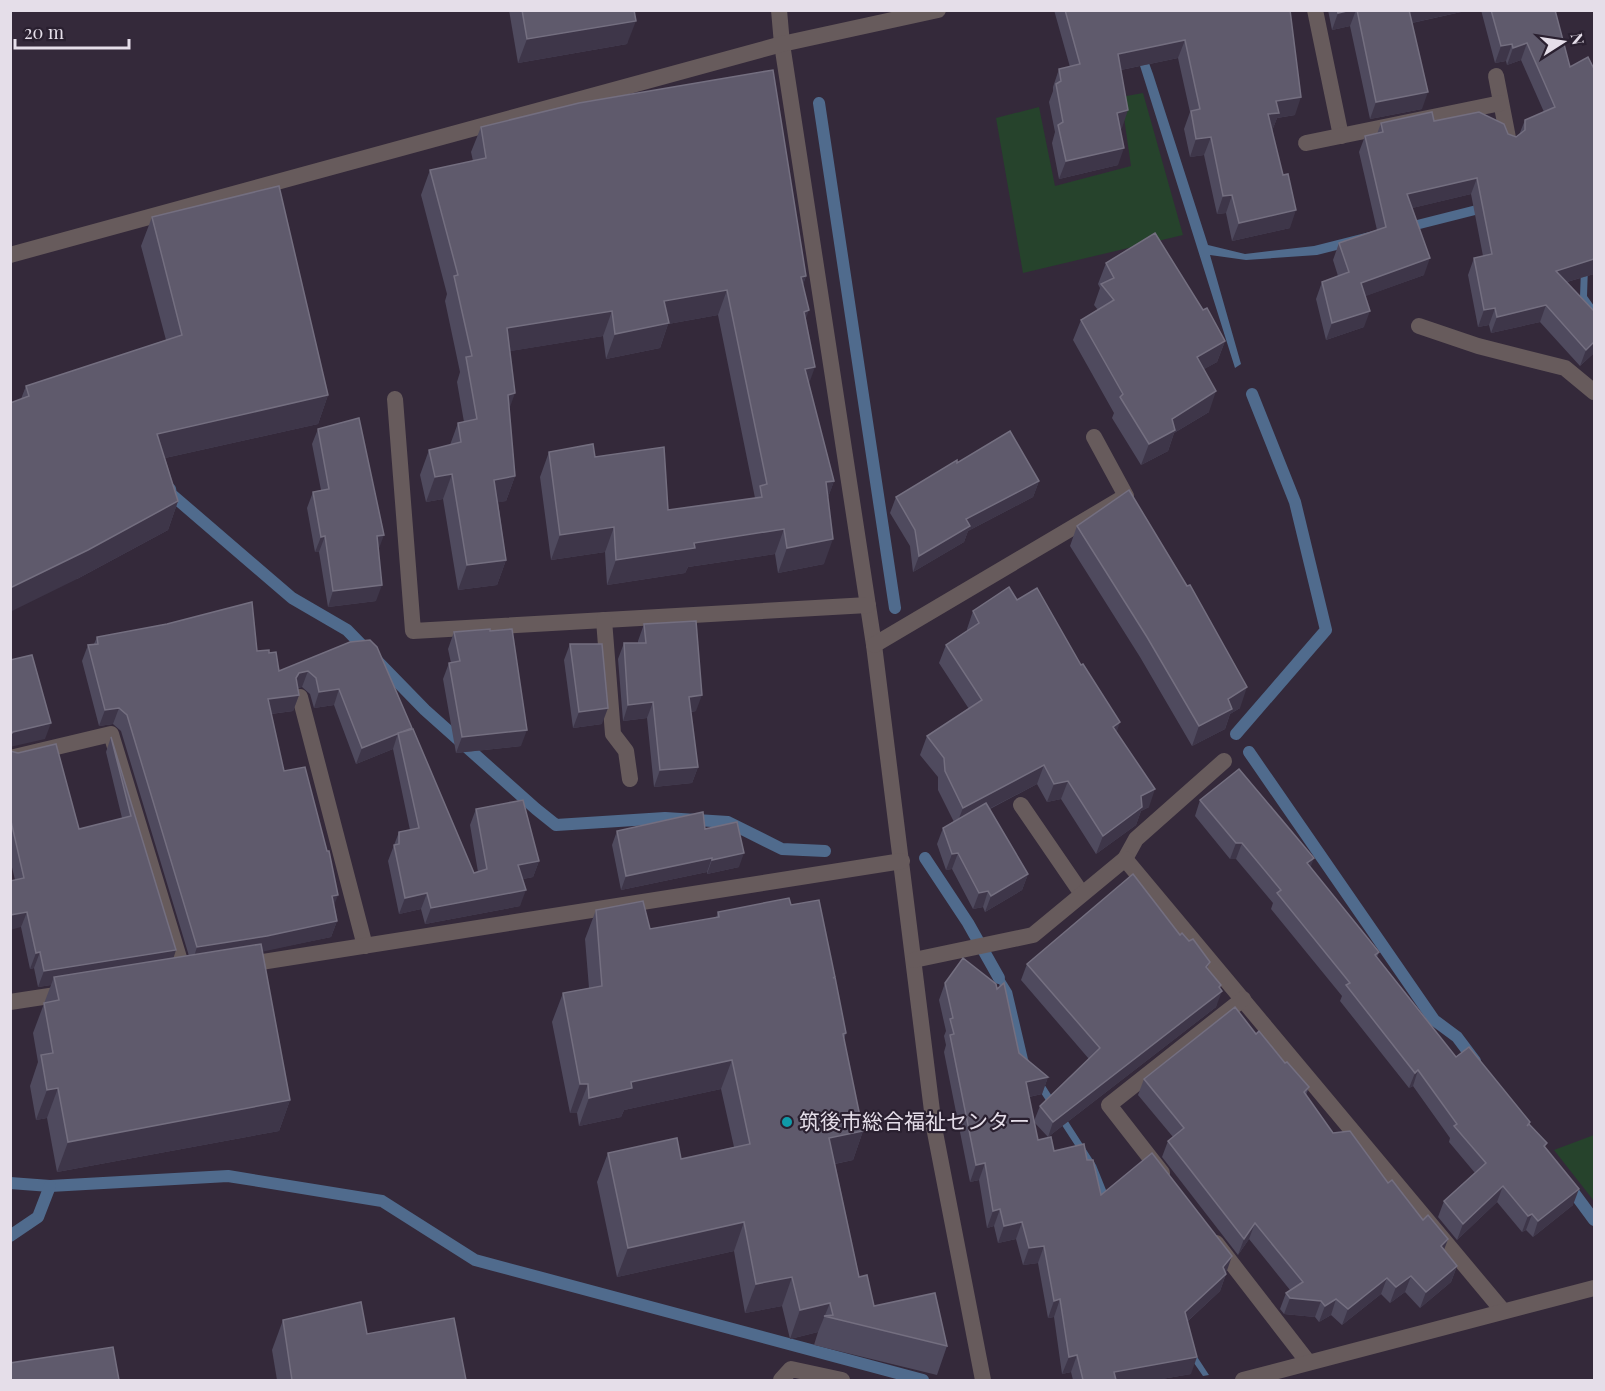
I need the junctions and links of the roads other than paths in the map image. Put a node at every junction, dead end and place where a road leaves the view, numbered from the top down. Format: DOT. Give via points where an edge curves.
graph roads {
  1 [pos="779,10"];
  2 [pos="938,10"];
  3 [pos="1315,10"];
  4 [pos="782,44"];
  5 [pos="1496,76"];
  6 [pos="1501,103"];
  7 [pos="1341,136"];
  8 [pos="1306,143"];
  9 [pos="1509,143"];
  10 [pos="10,255"];
  11 [pos="1419,326"];
  12 [pos="1594,392"];
  13 [pos="395,399"];
  14 [pos="1094,437"];
  15 [pos="868,605"];
  16 [pos="604,620"];
  17 [pos="874,645"];
  18 [pos="300,697"];
  19 [pos="10,759"];
  20 [pos="1224,761"];
  21 [pos="630,779"];
  22 [pos="1021,805"];
  23 [pos="1125,859"];
  24 [pos="902,861"];
  25 [pos="1082,894"];
  26 [pos="365,946"];
  27 [pos="914,960"];
  28 [pos="230,967"];
  29 [pos="184,974"];
  30 [pos="80,991"];
  31 [pos="1243,999"];
  32 [pos="10,1002"];
  33 [pos="1173,1187"];
  34 [pos="1209,1233"];
  35 [pos="1594,1288"];
  36 [pos="1503,1311"];
  37 [pos="1308,1362"];
  38 [pos="781,1380"];
  39 [pos="842,1380"];
  40 [pos="983,1380"];
  41 [pos="1243,1380"];
  1 -- 4 [label="street"];
  2 -- 4 [label="street"];
  3 -- 7 [label="street"];
  4 -- 10 [label="street"];
  4 -- 15 [label="street"];
  5 -- 6 [label="street"];
  6 -- 7 [label="street"];
  6 -- 9 [label="street"];
  7 -- 8 [label="street"];
  11 -- 12 [label="street" via="1565,368"];
  13 -- 16 [label="street" via="413,631"];
  14 -- 17 [label="street" via="1126,496"];
  15 -- 16 [label="street"];
  15 -- 17 [label="street"];
  16 -- 21 [label="street" via="613,734 626,751"];
  17 -- 24 [label="street"];
  18 -- 26 [label="street"];
  19 -- 29 [label="street" via="111,734"];
  20 -- 23 [label="street" via="1136,839"];
  22 -- 25 [label="street"];
  23 -- 25 [label="street"];
  23 -- 31 [label="street"];
  24 -- 26 [label="street"];
  24 -- 27 [label="street"];
  25 -- 27 [label="street" via="1033,935"];
  26 -- 28 [label="street"];
  27 -- 40 [label="street" via="934,1127"];
  30 -- 32 [label="street"];
  31 -- 33 [label="street" via="1109,1105"];
  31 -- 36 [label="street"];
  34 -- 37 [label="street"];
  35 -- 36 [label="street"];
  36 -- 37 [label="street"];
  37 -- 41 [label="street"];
  38 -- 39 [label="street" via="791,1369"];
}
